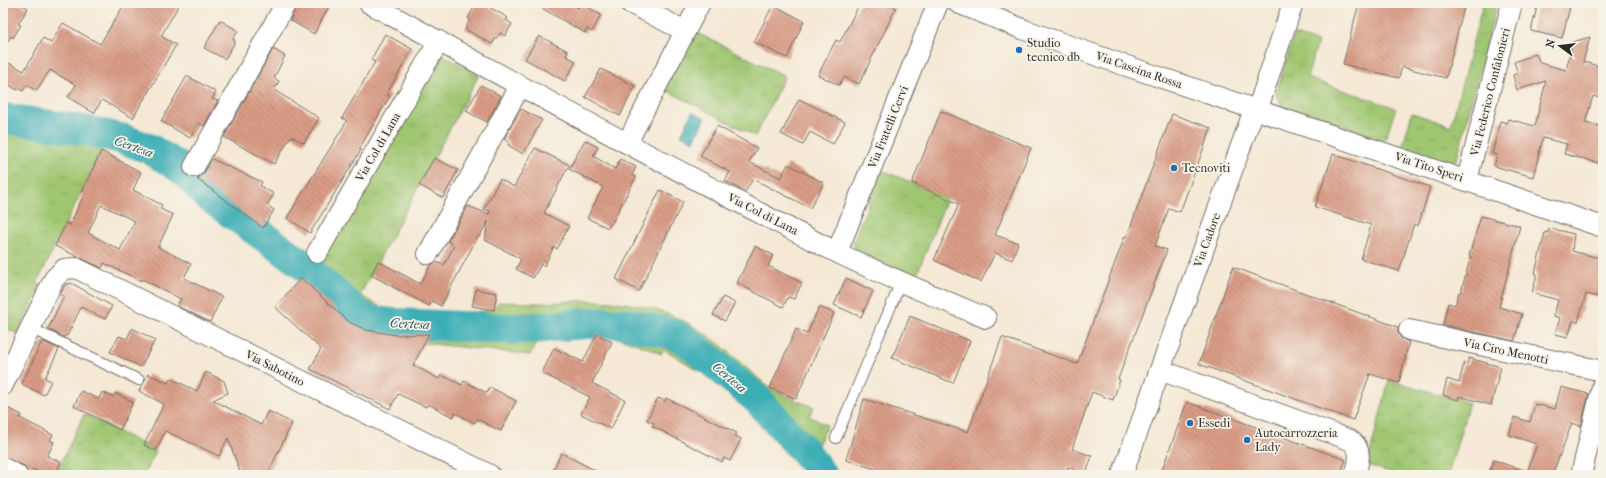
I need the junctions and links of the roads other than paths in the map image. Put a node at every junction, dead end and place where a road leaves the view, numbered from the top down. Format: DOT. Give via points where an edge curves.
graph roads {
  1 [pos="286,3"];
  2 [pos="369,3"];
  3 [pos="630,3"];
  4 [pos="700,3"];
  5 [pos="938,3"];
  6 [pos="958,3"];
  7 [pos="1293,3"];
  8 [pos="1512,3"];
  9 [pos="685,31"];
  10 [pos="439,42"];
  11 [pos="520,86"];
  12 [pos="1255,110"];
  13 [pos="627,143"];
  14 [pos="194,167"];
  15 [pos="1467,180"];
  16 [pos="1602,223"];
  17 [pos="837,252"];
  18 [pos="317,253"];
  19 [pos="428,254"];
  20 [pos="901,282"];
  21 [pos="986,318"];
  22 [pos="30,328"];
  23 [pos="1410,330"];
  24 [pos="1160,370"];
  25 [pos="1603,372"];
  26 [pos="139,380"];
  27 [pos="1603,383"];
  28 [pos="3,385"];
  29 [pos="836,438"];
  30 [pos="3,468"];
  31 [pos="17,475"];
  32 [pos="490,475"];
  33 [pos="1122,475"];
  34 [pos="1355,475"];
  35 [pos="1581,475"];
  1 -- 14 [label="street"];
  2 -- 10 [label="street, Via Col di Lana"];
  3 -- 9 [label="street"];
  4 -- 9 [label="street"];
  5 -- 17 [label="street, Via Fratelli Cervi"];
  6 -- 12 [label="street, Via Cascina Rossa" via="1063,44"];
  7 -- 12 [label="street, Via Cadore"];
  8 -- 15 [label="street, Via Federico Confalonieri"];
  9 -- 13 [label="street"];
  10 -- 11 [label="street, Via Col di Lana"];
  10 -- 18 [label="street, Via Col di Lana"];
  11 -- 13 [label="street, Via Col di Lana"];
  11 -- 19 [label="street"];
  12 -- 15 [label="street, Via Tito Speri"];
  12 -- 24 [label="street, Via Cadore"];
  13 -- 17 [label="street, Via Col di Lana"];
  15 -- 16 [label="street, Via Tito Speri"];
  17 -- 20 [label="street, Via Col di Lana"];
  20 -- 21 [label="street, Via Col di Lana"];
  20 -- 29 [label="lane"];
  22 -- 26 [label="lane"];
  22 -- 28 [label="street"];
  22 -- 32 [label="street, Via Sabotino" via="60,272 68,268 81,270"];
  23 -- 25 [label="street, Via Ciro Menotti"];
  24 -- 33 [label="street, Via Cadore"];
  24 -- 34 [label="street" via="1350,440 1359,451"];
  27 -- 35 [label="street"];
  30 -- 31 [label="street"];
}
